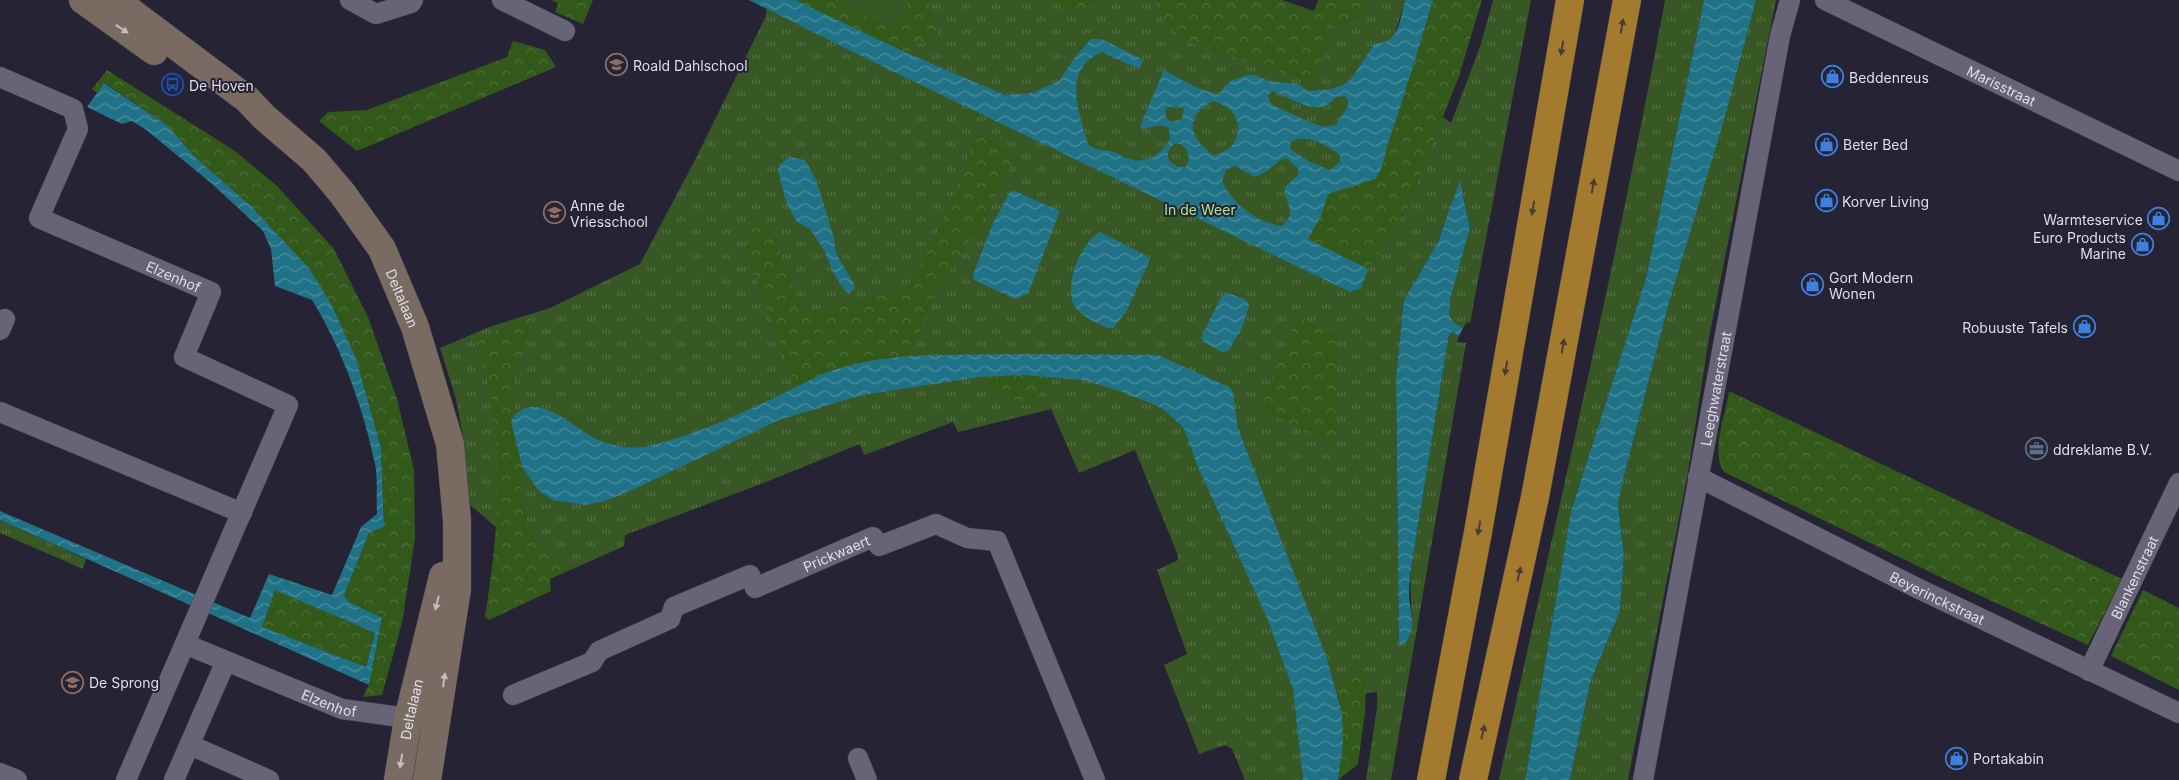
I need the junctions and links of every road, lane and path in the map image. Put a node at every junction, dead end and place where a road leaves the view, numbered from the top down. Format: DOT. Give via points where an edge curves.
graph roads {
  1 [pos="83,0"];
  2 [pos="115,0"];
  3 [pos="350,0"];
  4 [pos="413,0"];
  5 [pos="502,0"];
  6 [pos="1570,0"];
  7 [pos="1627,0"];
  8 [pos="1790,0"];
  9 [pos="1825,0"];
  10 [pos="565,31"];
  11 [pos="0,77"];
  12 [pos="264,117"];
  13 [pos="2179,171"];
  14 [pos="0,412"];
  15 [pos="1698,477"];
  16 [pos="2179,483"];
  17 [pos="242,513"];
  18 [pos="457,522"];
  19 [pos="185,644"];
  20 [pos="226,661"];
  21 [pos="2089,671"];
  22 [pos="513,695"];
  23 [pos="2179,713"];
  24 [pos="408,719"];
  25 [pos="438,722"];
  26 [pos="190,744"];
  27 [pos="858,758"];
  28 [pos="0,773"];
  29 [pos="17,780"];
  30 [pos="126,780"];
  31 [pos="174,780"];
  32 [pos="269,780"];
  33 [pos="398,780"];
  34 [pos="427,780"];
  35 [pos="867,780"];
  36 [pos="1095,780"];
  37 [pos="1432,780"];
  38 [pos="1473,780"];
  39 [pos="1643,780"];
  1 -- 12 [label="street, Deltalaan, one-way" via="239,109"];
  2 -- 12 [label="street, Deltalaan" via="247,98"];
  3 -- 4 [label="street" via="376,14"];
  5 -- 10 [label="street"];
  6 -- 37 [label="highway, one-way"];
  38 -- 7 [label="highway, one-way" via="1535,498"];
  8 -- 15 [label="street, Leeghwaterstraat" via="1780,36"];
  9 -- 13 [label="street, Marisstraat"];
  11 -- 17 [label="street, Elzenhof" via="73,109 78,129 39,218 211,292 184,357 288,405"];
  12 -- 18 [label="street, Deltalaan" via="314,160 382,249 415,328 442,414 450,444"];
  14 -- 17 [label="street"];
  15 -- 21 [label="street, Beyerinckstraat"];
  15 -- 39 [label="street, Leeghwaterstraat"];
  16 -- 21 [label="street, Blankenstraat"];
  17 -- 19 [label="street, Elzenhof"];
  18 -- 24 [label="street, Deltalaan, one-way"];
  25 -- 18 [label="street, Deltalaan, one-way" via="457,589"];
  19 -- 20 [label="street, Elzenhof"];
  19 -- 30 [label="street, Elzenhof"];
  20 -- 24 [label="street, Elzenhof" via="342,709"];
  20 -- 26 [label="street"];
  21 -- 23 [label="street, Beyerinckstraat"];
  22 -- 36 [label="street, Prickwaert" via="592,662 599,651 670,620 674,607 750,575 755,588 873,537 879,546 936,524 967,538 997,541"];
  24 -- 25 [label="street, Elzenhof"];
  24 -- 33 [label="street, Deltalaan, one-way"];
  25 -- 34 [label="street, Deltalaan"];
  26 -- 31 [label="street"];
  26 -- 32 [label="street"];
  27 -- 35 [label="street"];
  28 -- 29 [label="street"];
}
